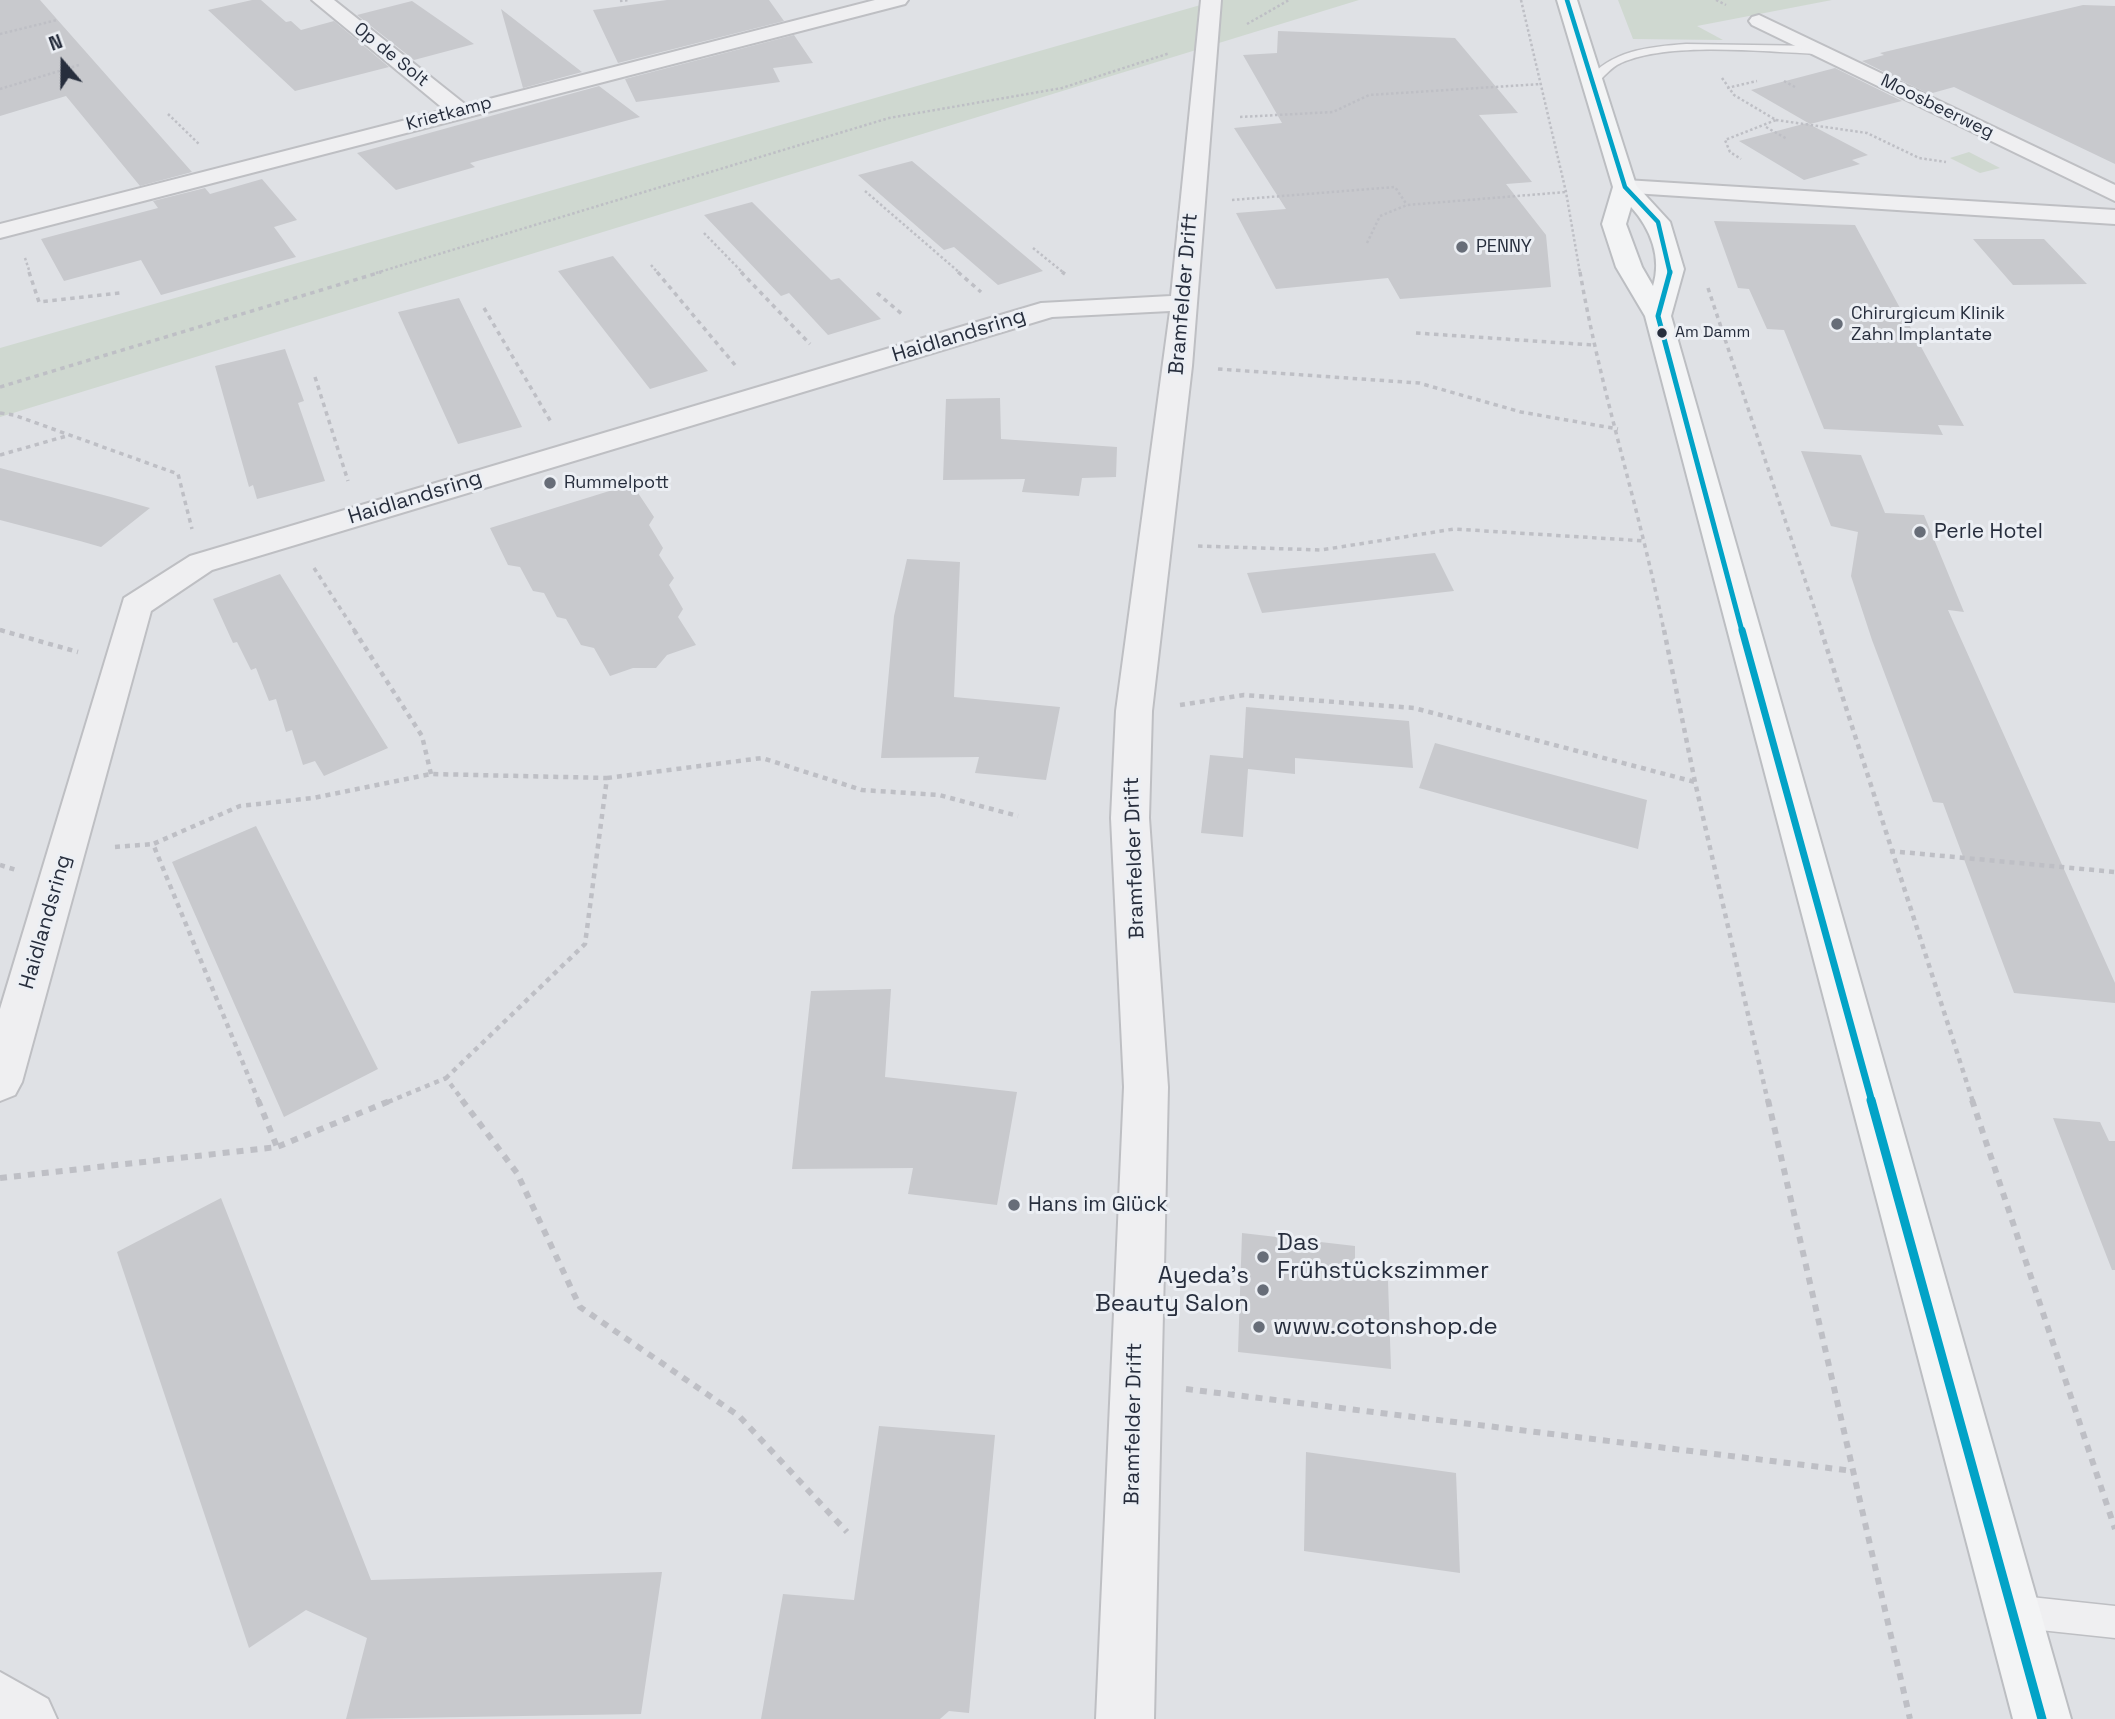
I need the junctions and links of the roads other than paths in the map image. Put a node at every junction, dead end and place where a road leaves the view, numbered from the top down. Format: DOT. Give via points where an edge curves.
graph roads {
  1 [pos="322,0"];
  2 [pos="898,0"];
  3 [pos="1211,0"];
  4 [pos="1567,0"];
  5 [pos="860,4"];
  6 [pos="1759,21"];
  7 [pos="1819,50"];
  8 [pos="1592,80"];
  9 [pos="460,111"];
  10 [pos="1625,187"];
  11 [pos="2115,194"];
  12 [pos="2115,216"];
  13 [pos="8,229"];
  14 [pos="1184,303"];
  15 [pos="1658,316"];
  16 [pos="0,1082"];
  17 [pos="2012,1611"];
  18 [pos="2115,1622"];
  19 [pos="0,1701"];
  20 [pos="28,1719"];
  21 [pos="1125,1719"];
  22 [pos="2042,1719"];
  1 -- 9 [label="street, Op de Solt"];
  2 -- 5 [label="street, Krietkamp"];
  3 -- 14 [label="street, Bramfelder Drift"];
  4 -- 8 [label="main road"];
  5 -- 9 [label="street, Krietkamp"];
  6 -- 7 [label="street, Moosbeerweg"];
  7 -- 8 [label="lane" via="1636,52 1614,61"];
  7 -- 11 [label="street, Moosbeerweg"];
  8 -- 10 [label="main road"];
  9 -- 13 [label="street, Krietkamp"];
  10 -- 12 [label="street"];
  10 -- 15 [label="main road" via="1614,224 1629,267"];
  10 -- 15 [label="main road" via="1658,222 1671,269"];
  14 -- 16 [label="street, Haidlandsring" via="1050,309 201,563 136,606"];
  14 -- 21 [label="street, Bramfelder Drift" via="1134,711 1130,818 1146,1087"];
  15 -- 17 [label="main road"];
  17 -- 18 [label="lane"];
  17 -- 22 [label="main road"];
  19 -- 20 [label="street"];
}
